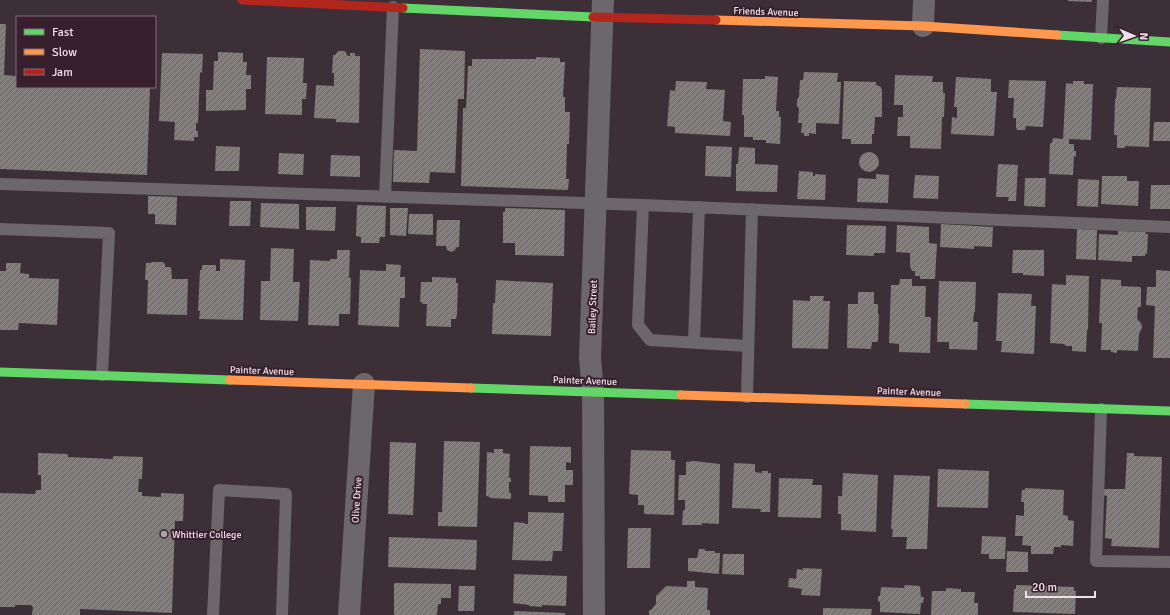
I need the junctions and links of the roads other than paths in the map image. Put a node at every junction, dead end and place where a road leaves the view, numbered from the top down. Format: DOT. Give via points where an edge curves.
graph roads {
  1 [pos="242,0"];
  2 [pos="924,0"];
  3 [pos="1103,0"];
  4 [pos="393,7"];
  5 [pos="603,8"];
  6 [pos="923,26"];
  7 [pos="1101,38"];
  8 [pos="1170,42"];
  9 [pos="0,184"];
  10 [pos="385,196"];
  11 [pos="595,203"];
  12 [pos="643,205"];
  13 [pos="699,208"];
  14 [pos="752,209"];
  15 [pos="1170,226"];
  16 [pos="0,229"];
  17 [pos="694,342"];
  18 [pos="748,346"];
  19 [pos="0,372"];
  20 [pos="102,375"];
  21 [pos="364,384"];
  22 [pos="593,392"];
  23 [pos="747,397"];
  24 [pos="1101,409"];
  25 [pos="1170,411"];
  26 [pos="1170,562"];
  27 [pos="213,615"];
  28 [pos="282,615"];
  29 [pos="349,615"];
  30 [pos="594,615"];
  1 -- 4 [label="main road, Friends Avenue"];
  2 -- 6 [label="street"];
  3 -- 7 [label="lane"];
  4 -- 5 [label="main road, Friends Avenue"];
  4 -- 10 [label="lane"];
  5 -- 6 [label="main road, Friends Avenue"];
  5 -- 11 [label="street, Bailey Street"];
  6 -- 7 [label="main road, Friends Avenue"];
  7 -- 8 [label="main road, Friends Avenue"];
  9 -- 10 [label="lane"];
  10 -- 11 [label="lane"];
  11 -- 12 [label="lane"];
  11 -- 22 [label="street, Bailey Street" via="590,358"];
  12 -- 13 [label="lane"];
  12 -- 17 [label="lane" via="638,325 650,340"];
  13 -- 14 [label="lane"];
  13 -- 17 [label="lane"];
  14 -- 15 [label="lane"];
  14 -- 18 [label="lane"];
  16 -- 20 [label="lane" via="109,234"];
  17 -- 18 [label="lane"];
  18 -- 23 [label="lane"];
  19 -- 20 [label="main road, Painter Avenue"];
  20 -- 21 [label="main road, Painter Avenue"];
  21 -- 22 [label="main road, Painter Avenue"];
  21 -- 29 [label="street, Olive Drive"];
  22 -- 23 [label="main road, Painter Avenue"];
  22 -- 30 [label="street, Bailey Street"];
  23 -- 24 [label="main road, Painter Avenue"];
  24 -- 25 [label="main road, Painter Avenue"];
  24 -- 26 [label="lane" via="1096,561"];
  27 -- 28 [label="lane" via="219,490 286,494"];
}
